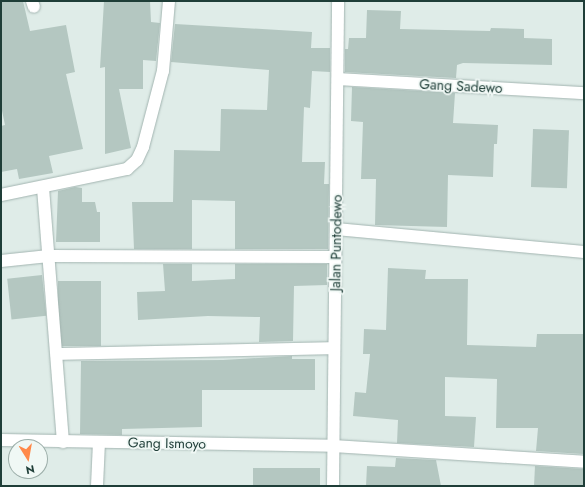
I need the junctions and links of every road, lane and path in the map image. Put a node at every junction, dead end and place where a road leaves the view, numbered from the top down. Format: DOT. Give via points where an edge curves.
graph roads {
  1 [pos="169,1"];
  2 [pos="338,1"];
  3 [pos="339,79"];
  4 [pos="584,93"];
  5 [pos="43,188"];
  6 [pos="1,195"];
  7 [pos="336,229"];
  8 [pos="584,252"];
  9 [pos="49,256"];
  10 [pos="335,257"];
  11 [pos="1,261"];
  12 [pos="334,348"];
  13 [pos="57,354"];
  14 [pos="1,440"];
  15 [pos="63,442"];
  16 [pos="99,442"];
  17 [pos="333,446"];
  18 [pos="584,462"];
  19 [pos="97,486"];
  20 [pos="333,486"];
  1 -- 5 [label="street" via="163,71 143,147 137,160 127,168"];
  2 -- 3 [label="street, Jalan Puntodewo"];
  3 -- 4 [label="street, Gang Sadewo"];
  3 -- 7 [label="street, Jalan Puntodewo"];
  5 -- 6 [label="street"];
  5 -- 9 [label="street"];
  7 -- 8 [label="street"];
  7 -- 10 [label="street, Jalan Puntodewo"];
  9 -- 10 [label="street"];
  9 -- 11 [label="street"];
  9 -- 13 [label="street"];
  10 -- 12 [label="street, Jalan Puntodewo"];
  12 -- 13 [label="street"];
  12 -- 17 [label="street, Jalan Puntodewo"];
  13 -- 15 [label="street"];
  14 -- 15 [label="street, Gang Ismoyo"];
  15 -- 16 [label="street, Gang Ismoyo"];
  16 -- 17 [label="street, Gang Ismoyo"];
  16 -- 19 [label="street"];
  17 -- 18 [label="street, Gang Ismoyo"];
  17 -- 20 [label="street, Jalan Puntodewo"];
}
